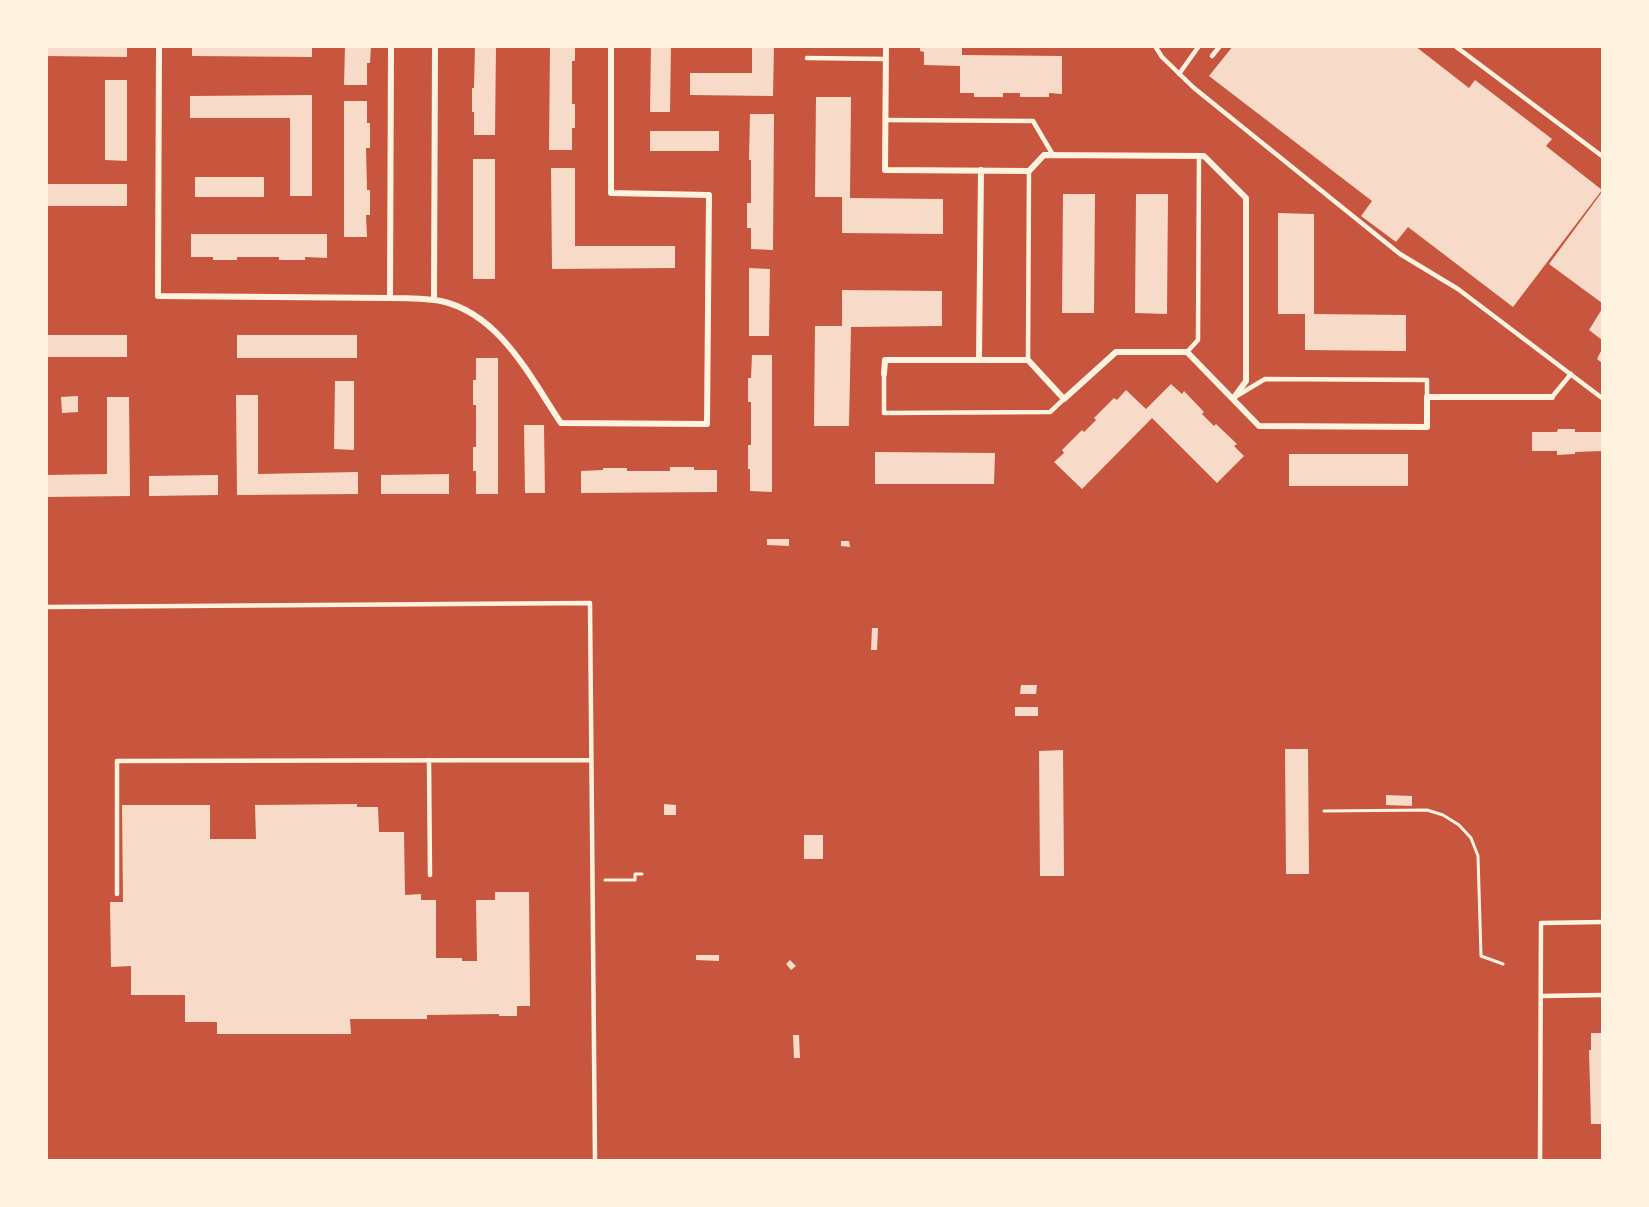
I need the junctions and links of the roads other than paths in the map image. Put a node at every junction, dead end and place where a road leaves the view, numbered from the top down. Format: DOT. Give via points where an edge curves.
graph roads {
  1 [pos="159,46"];
  2 [pos="391,46"];
  3 [pos="435,46"];
  4 [pos="611,46"];
  5 [pos="886,46"];
  6 [pos="1155,46"];
  7 [pos="1199,46"];
  8 [pos="1220,46"];
  9 [pos="1455,46"];
  10 [pos="1466,46"];
  11 [pos="1463,52"];
  12 [pos="1212,56"];
  13 [pos="807,58"];
  14 [pos="886,59"];
  15 [pos="1179,74"];
  16 [pos="885,120"];
  17 [pos="1053,155"];
  18 [pos="1199,156"];
  19 [pos="1602,156"];
  20 [pos="981,170"];
  21 [pos="1029,171"];
  22 [pos="390,298"];
  23 [pos="434,300"];
  24 [pos="1187,352"];
  25 [pos="979,360"];
  26 [pos="1028,360"];
  27 [pos="885,374"];
  28 [pos="1571,374"];
  29 [pos="1427,397"];
  30 [pos="1552,397"];
  31 [pos="1602,398"];
  32 [pos="1064,399"];
  33 [pos="1233,399"];
  34 [pos="46,607"];
  35 [pos="429,760"];
  36 [pos="591,760"];
  37 [pos="430,875"];
  38 [pos="117,894"];
  39 [pos="1602,922"];
  40 [pos="1602,995"];
  41 [pos="1541,996"];
  42 [pos="595,1161"];
  43 [pos="1540,1161"];
  1 -- 22 [label="street" via="158,296"];
  2 -- 22 [label="street"];
  3 -- 23 [label="street"];
  4 -- 23 [label="street" via="611,193 709,195 707,424 561,423 497,332 468,312"];
  5 -- 14 [label="street"];
  6 -- 15 [label="lane"];
  7 -- 15 [label="lane"];
  8 -- 12 [label="lane"];
  9 -- 11 [label="lane"];
  10 -- 11 [label="lane"];
  11 -- 19 [label="lane"];
  13 -- 14 [label="lane"];
  14 -- 16 [label="street"];
  15 -- 28 [label="lane" via="1400,254 1458,289"];
  16 -- 17 [label="lane" via="1033,121"];
  16 -- 20 [label="street" via="885,170"];
  17 -- 18 [label="street"];
  17 -- 21 [label="street" via="1044,155"];
  18 -- 24 [label="lane" via="1198,340"];
  18 -- 33 [label="street" via="1204,156 1246,198 1246,381"];
  20 -- 21 [label="street"];
  20 -- 25 [label="street"];
  21 -- 26 [label="lane"];
  22 -- 23 [label="street"];
  24 -- 32 [label="street" via="1116,352"];
  24 -- 33 [label="street"];
  25 -- 26 [label="street"];
  25 -- 27 [label="street" via="885,360"];
  26 -- 32 [label="street"];
  27 -- 32 [label="lane" via="884,412 1050,412"];
  28 -- 30 [label="lane"];
  28 -- 31 [label="lane"];
  29 -- 30 [label="street"];
  29 -- 33 [label="lane" via="1427,380 1265,379"];
  29 -- 33 [label="street" via="1427,427 1259,426"];
  34 -- 36 [label="lane" via="590,603"];
  35 -- 36 [label="lane"];
  35 -- 37 [label="lane"];
  35 -- 38 [label="lane" via="117,761"];
  36 -- 42 [label="lane"];
  39 -- 41 [label="lane" via="1541,923"];
  40 -- 41 [label="lane"];
  41 -- 43 [label="lane"];
}
